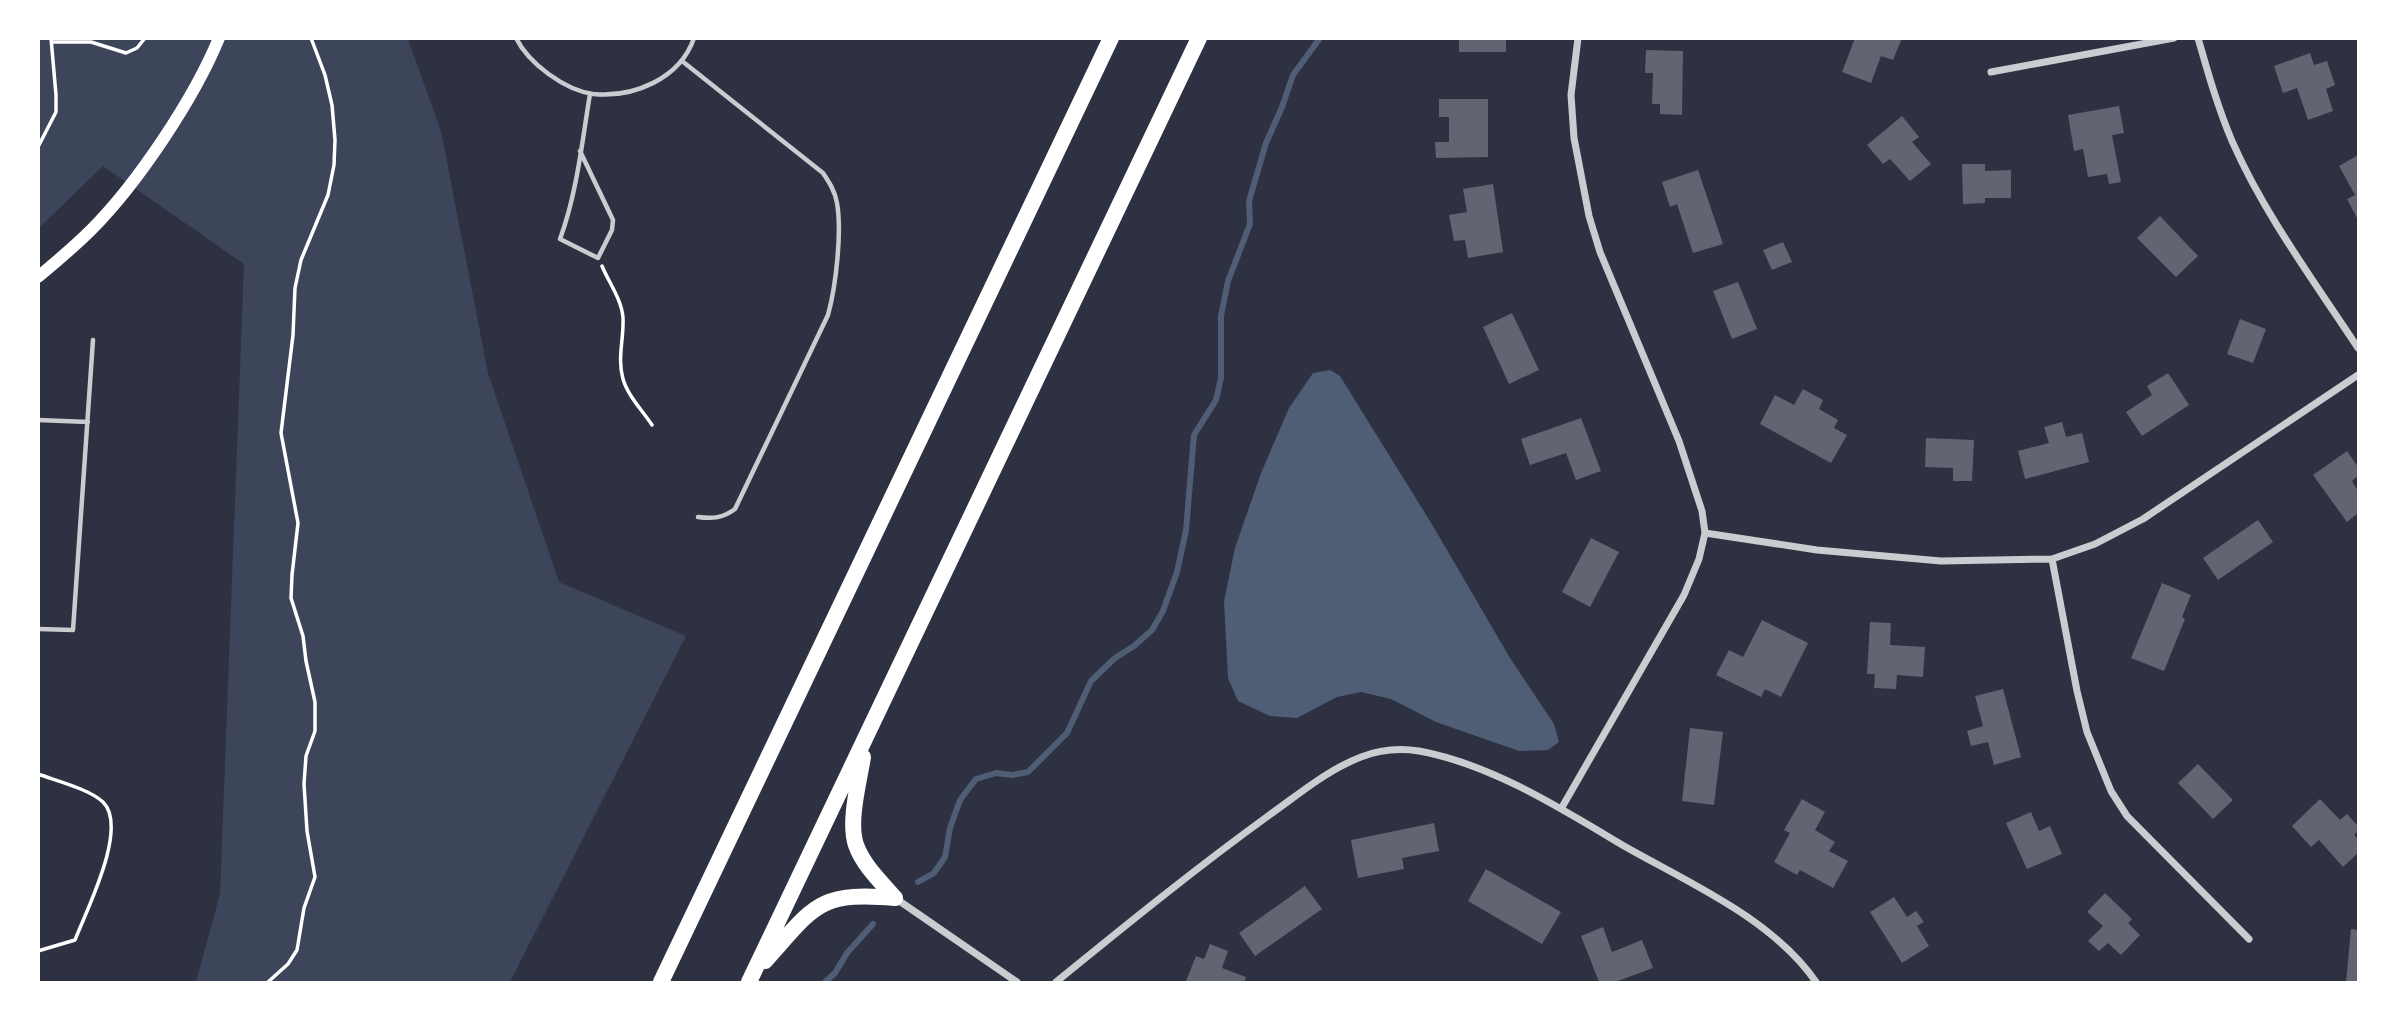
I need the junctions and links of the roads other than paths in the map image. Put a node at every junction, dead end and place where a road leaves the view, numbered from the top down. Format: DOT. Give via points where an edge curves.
graph roads {
  1 [pos="219,38"];
  2 [pos="516,38"];
  3 [pos="694,38"];
  4 [pos="1111,38"];
  5 [pos="1200,38"];
  6 [pos="1578,38"];
  7 [pos="2174,38"];
  8 [pos="2198,38"];
  9 [pos="682,61"];
  10 [pos="1991,72"];
  11 [pos="590,94"];
  12 [pos="580,151"];
  13 [pos="38,277"];
  14 [pos="93,340"];
  15 [pos="2358,348"];
  16 [pos="2358,375"];
  17 [pos="38,420"];
  18 [pos="88,422"];
  19 [pos="698,517"];
  20 [pos="1705,533"];
  21 [pos="2052,559"];
  22 [pos="38,629"];
  23 [pos="865,741"];
  24 [pos="1561,809"];
  25 [pos="895,898"];
  26 [pos="2249,939"];
  27 [pos="751,979"];
  28 [pos="661,982"];
  29 [pos="1017,982"];
  30 [pos="1056,982"];
  31 [pos="1816,982"];
  1 -- 13 [label="main road" via="186,101 122,194 92,230"];
  2 -- 11 [label="lane" via="542,70"];
  3 -- 9 [label="lane"];
  4 -- 28 [label="highway"];
  5 -- 23 [label="highway"];
  6 -- 20 [label="street" via="1571,95 1589,216 1679,441"];
  7 -- 10 [label="street"];
  8 -- 15 [label="street" via="2232,141 2254,185"];
  9 -- 11 [label="lane" via="645,88"];
  9 -- 19 [label="lane" via="823,173 832,186 838,218 835,283 828,315 736,509 713,519"];
  11 -- 12 [label="lane"];
  12 -- 12 [label="lane" via="560,239 598,258 613,220"];
  14 -- 18 [label="lane"];
  16 -- 21 [label="street" via="2143,519 2095,544"];
  17 -- 18 [label="lane"];
  18 -- 22 [label="lane" via="73,630"];
  20 -- 21 [label="street" via="1817,550 1941,561"];
  20 -- 24 [label="street" via="1684,594"];
  21 -- 26 [label="street" via="2087,732 2111,791 2127,816"];
  23 -- 25 [label="highway" via="853,831 862,857"];
  23 -- 27 [label="highway"];
  24 -- 30 [label="street" via="1485,771 1440,757 1387,750 1363,756 1330,772 1232,842"];
  24 -- 31 [label="street" via="1736,910 1792,953"];
  25 -- 27 [label="highway" via="859,895 824,902"];
  25 -- 29 [label="street"];
}
